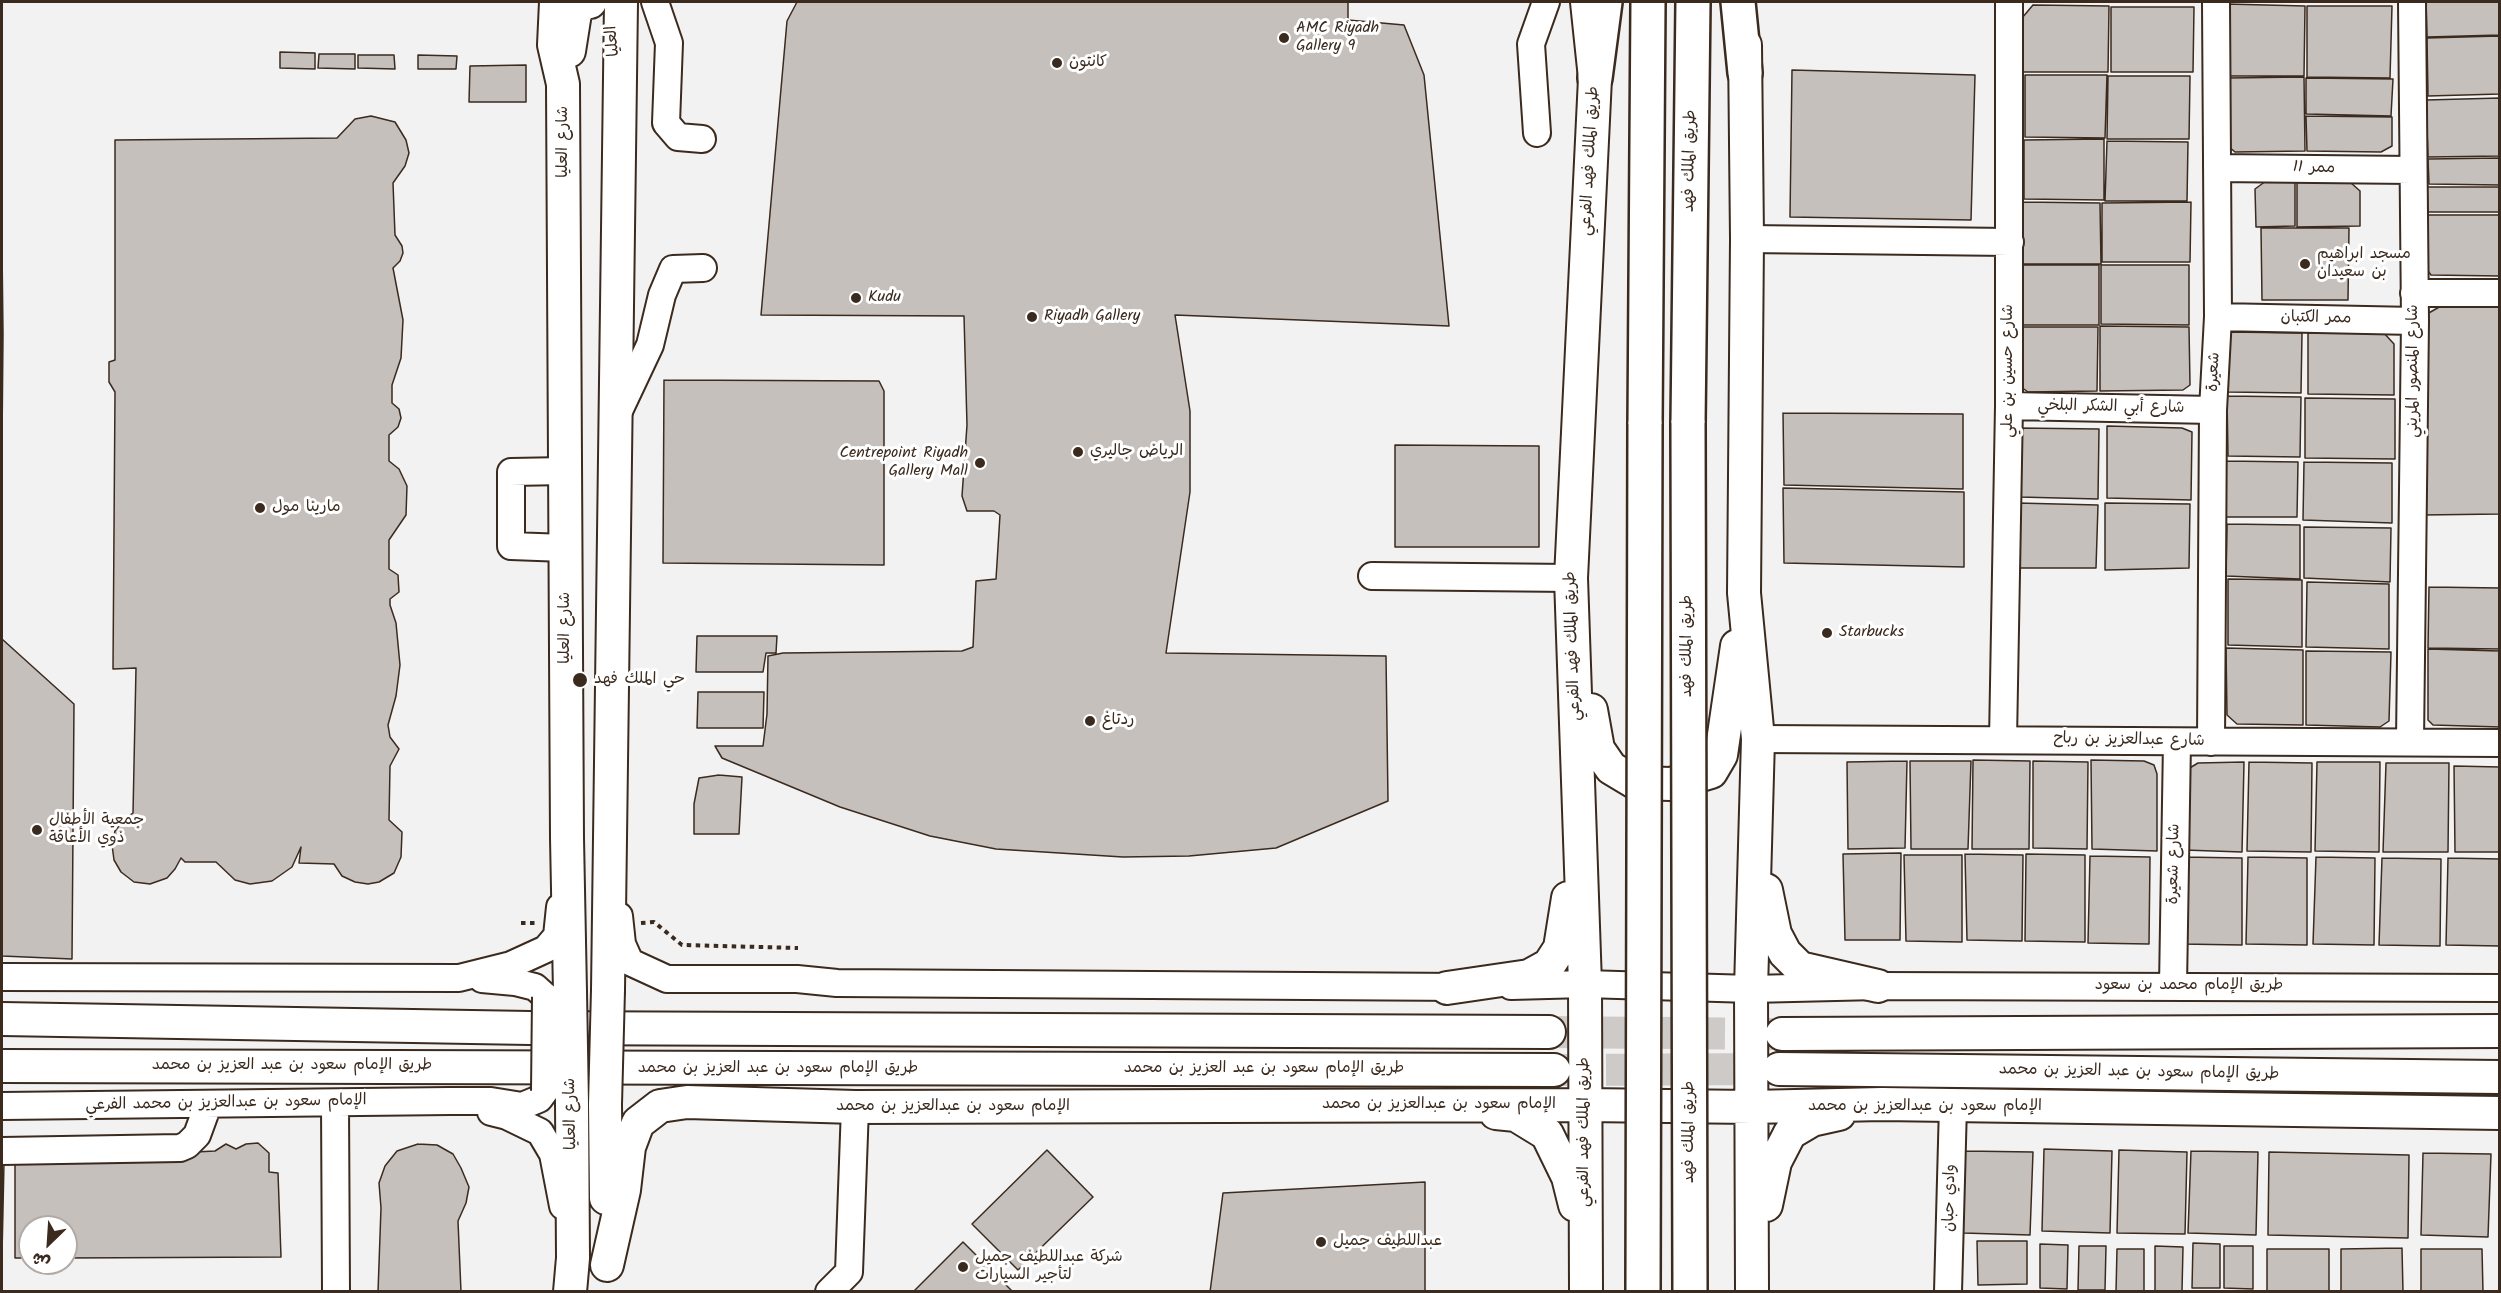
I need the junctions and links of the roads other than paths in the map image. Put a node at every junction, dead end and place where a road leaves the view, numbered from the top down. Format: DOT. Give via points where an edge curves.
graph roads {
  1 [pos="556,2"];
  2 [pos="590,2"];
  3 [pos="597,2"];
  4 [pos="621,2"];
  5 [pos="656,2"];
  6 [pos="1546,2"];
  7 [pos="1587,2"];
  8 [pos="1605,2"];
  9 [pos="1648,2"];
  10 [pos="1693,2"];
  11 [pos="1738,2"];
  12 [pos="1745,2"];
  13 [pos="2009,2"];
  14 [pos="2216,2"];
  15 [pos="2412,2"];
  16 [pos="1745,73"];
  17 [pos="1595,78"];
  18 [pos="563,84"];
  19 [pos="620,88"];
  20 [pos="1537,133"];
  21 [pos="702,139"];
  22 [pos="2217,168"];
  23 [pos="2412,170"];
  24 [pos="1747,239"];
  25 [pos="2010,242"];
  26 [pos="703,268"];
  27 [pos="2414,292"];
  28 [pos="2499,293"];
  29 [pos="2218,317"];
  30 [pos="2415,321"];
  31 [pos="2009,406"];
  32 [pos="2213,410"];
  33 [pos="617,415"];
  34 [pos="565,471"];
  35 [pos="566,548"];
  36 [pos="1372,576"];
  37 [pos="1571,588"];
  38 [pos="1744,593"];
  39 [pos="1758,739"];
  40 [pos="2003,740"];
  41 [pos="2410,741"];
  42 [pos="2177,742"];
  43 [pos="2211,742"];
  44 [pos="2499,743"];
  45 [pos="1580,820"];
  46 [pos="1755,832"];
  47 [pos="567,838"];
  48 [pos="609,847"];
  49 [pos="2,977"];
  50 [pos="459,978"];
  51 [pos="1585,984"];
  52 [pos="1878,986"];
  53 [pos="2173,986"];
  54 [pos="1447,988"];
  55 [pos="2499,988"];
  56 [pos="1751,989"];
  57 [pos="558,994"];
  58 [pos="2,1019"];
  59 [pos="2499,1031"];
  60 [pos="1550,1032"];
  61 [pos="1782,1034"];
  62 [pos="2,1066"];
  63 [pos="1779,1069"];
  64 [pos="1554,1070"];
  65 [pos="2499,1077"];
  66 [pos="559,1097"];
  67 [pos="450,1101"];
  68 [pos="334,1104"];
  69 [pos="1882,1104"];
  70 [pos="208,1105"];
  71 [pos="1421,1105"];
  72 [pos="1584,1105"];
  73 [pos="1953,1105"];
  74 [pos="2,1106"];
  75 [pos="855,1107"];
  76 [pos="1752,1107"];
  77 [pos="2499,1113"];
  78 [pos="2,1151"];
  79 [pos="1585,1245"];
  80 [pos="573,1258"];
  81 [pos="607,1278"];
  82 [pos="850,1282"];
  83 [pos="1753,1283"];
  84 [pos="336,1292"];
  85 [pos="570,1292"];
  86 [pos="829,1292"];
  87 [pos="1586,1292"];
  88 [pos="1643,1292"];
  89 [pos="1690,1292"];
  90 [pos="1948,1292"];
  1 -- 18 [label="main road, شارع العليا" via="554,45"];
  2 -- 18 [label="main road" via="582,3 574,13"];
  3 -- 19 [label="main road, العليا" via="610,10"];
  4 -- 19 [label="main road, شارع العليا"];
  5 -- 21 [label="street" via="669,43 666,123 678,137"];
  6 -- 20 [label="street" via="1531,45"];
  7 -- 17 [label="main road, طريق الملك فهد الفرعي"];
  8 -- 17 [label="highway"];
  9 -- 88 [label="highway, bridge"];
  10 -- 89 [label="highway, طريق الملك فهد, bridge" via="1688,423"];
  11 -- 16 [label="highway"];
  12 -- 16 [label="main road"];
  13 -- 25 [label="street, شارع حسين بن علي"];
  14 -- 22 [label="street, شعيرة"];
  15 -- 23 [label="street, شارع المنصور المريني"];
  16 -- 24 [label="main road"];
  17 -- 37 [label="main road, طريق الملك فهد الفرعي"];
  18 -- 34 [label="main road, شارع العليا"];
  19 -- 33 [label="main road, شارع العليا"];
  22 -- 23 [label="street, ممر 11"];
  22 -- 29 [label="street, شعيرة"];
  23 -- 27 [label="street, شارع المنصور المريني"];
  24 -- 25 [label="street"];
  24 -- 38 [label="main road"];
  25 -- 31 [label="street, شارع حسين بن علي"];
  26 -- 33 [label="street" via="673,269 650,345"];
  27 -- 28 [label="street"];
  27 -- 30 [label="street, شارع المنصور المريني"];
  29 -- 30 [label="street, ممر الكتبان"];
  29 -- 32 [label="street, شعيرة"];
  30 -- 41 [label="street, شارع المنصور المريني"];
  31 -- 32 [label="street, شارع أبي الشكر البلخي"];
  31 -- 40 [label="street, شارع حسين بن علي"];
  32 -- 43 [label="street, شعيرة"];
  33 -- 48 [label="main road, شارع العليا"];
  34 -- 35 [label="main road, شارع العليا"];
  34 -- 35 [label="street" via="511,472 511,546"];
  35 -- 47 [label="main road, شارع العليا"];
  36 -- 37 [label="street"];
  37 -- 38 [label="main road" via="1598,749 1611,768 1636,783 1671,784 1711,772 1721,755"];
  37 -- 45 [label="main road, طريق الملك فهد الفرعي"];
  38 -- 39 [label="main road"];
  39 -- 40 [label="street, شارع عبدالعزيز بن رباح"];
  39 -- 46 [label="main road"];
  40 -- 42 [label="street, شارع عبدالعزيز بن رباح"];
  41 -- 43 [label="street, شارع عبدالعزيز بن رباح"];
  41 -- 44 [label="street, شارع عبدالعزيز بن رباح"];
  42 -- 43 [label="street, شارع عبدالعزيز بن رباح"];
  42 -- 53 [label="street, شارع شعيرة"];
  45 -- 51 [label="main road, طريق الملك فهد الفرعي"];
  45 -- 54 [label="main road" via="1560,948 1549,965 1529,976"];
  46 -- 52 [label="main road" via="1775,934 1785,953 1800,968"];
  46 -- 56 [label="main road"];
  47 -- 50 [label="street" via="558,936 532,957"];
  47 -- 57 [label="main road, شارع العليا"];
  48 -- 54 [label="street, طريق الإمام محمد بن سعود" via="622,944 630,962 668,979"];
  48 -- 81 [label="main road, شارع العليا, bridge"];
  49 -- 50 [label="street"];
  50 -- 57 [label="street" via="515,982"];
  51 -- 54 [label="street, طريق الإمام محمد بن سعود"];
  51 -- 56 [label="street, طريق الإمام محمد بن سعود"];
  51 -- 72 [label="main road, طريق الملك فهد الفرعي"];
  52 -- 53 [label="street, طريق الإمام محمد بن سعود"];
  52 -- 56 [label="street, طريق الإمام محمد بن سعود"];
  53 -- 55 [label="street, طريق الإمام محمد بن سعود"];
  56 -- 76 [label="main road"];
  57 -- 66 [label="main road, شارع العليا, bridge"];
  58 -- 60 [label="main road" via="530,1028"];
  59 -- 61 [label="main road"];
  62 -- 64 [label="main road, طريق الإمام سعود بن عبد العزيز بن محمد"];
  63 -- 65 [label="main road, طريق الإمام سعود بن عبد العزيز بن محمد"];
  66 -- 67 [label="street" via="522,1106"];
  66 -- 80 [label="main road, شارع العليا"];
  67 -- 68 [label="street, الإمام سعود بن عبدالعزيز بن محمد الفرعي"];
  67 -- 80 [label="street" via="507,1116 540,1132 553,1154"];
  68 -- 70 [label="street, الإمام سعود بن عبدالعزيز بن محمد الفرعي"];
  68 -- 84 [label="street"];
  69 -- 73 [label="main road, الإمام سعود بن عبدالعزيز بن محمد"];
  69 -- 76 [label="main road, الإمام سعود بن عبدالعزيز بن محمد"];
  69 -- 83 [label="main road" via="1812,1120 1790,1133 1775,1162"];
  70 -- 74 [label="street, الإمام سعود بن عبدالعزيز بن محمد الفرعي"];
  70 -- 78 [label="street" via="197,1135 180,1148"];
  71 -- 72 [label="main road, الإمام سعود بن عبدالعزيز بن محمد"];
  71 -- 75 [label="main road, الإمام سعود بن عبدالعزيز بن محمد"];
  71 -- 79 [label="main road" via="1516,1115 1547,1134 1568,1177"];
  72 -- 76 [label="main road, الإمام سعود بن عبدالعزيز بن محمد"];
  72 -- 79 [label="main road, طريق الملك فهد الفرعي"];
  73 -- 77 [label="main road, الإمام سعود بن عبدالعزيز بن محمد"];
  73 -- 90 [label="street, وادي حبان"];
  75 -- 81 [label="main road, الإمام سعود بن عبدالعزيز بن محمد" via="687,1102 660,1106 638,1123 629,1147"];
  75 -- 82 [label="street"];
  76 -- 83 [label="main road"];
  79 -- 87 [label="main road, طريق الملك فهد الفرعي"];
  80 -- 85 [label="main road, شارع العليا"];
  82 -- 86 [label="street"];
}
